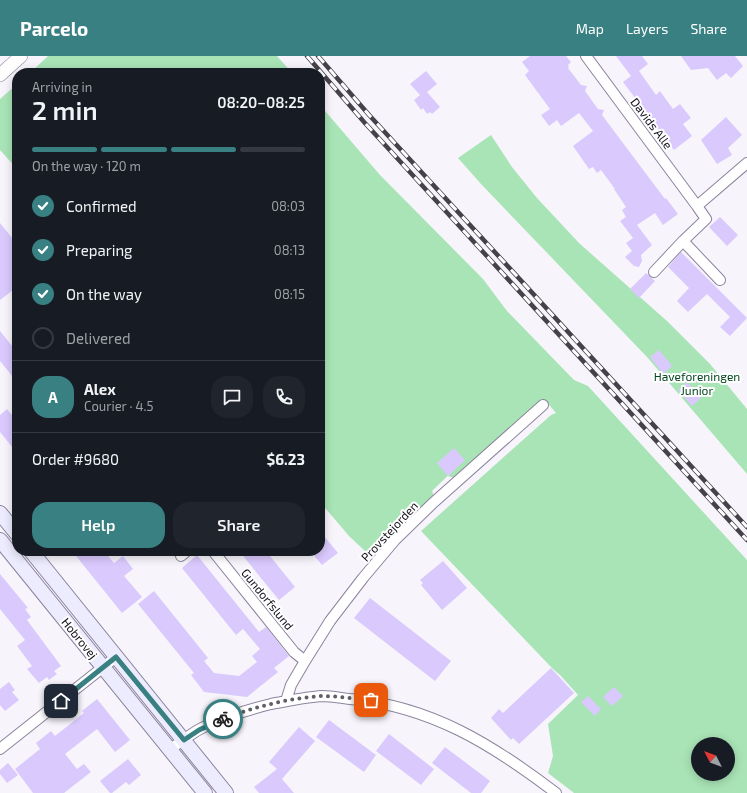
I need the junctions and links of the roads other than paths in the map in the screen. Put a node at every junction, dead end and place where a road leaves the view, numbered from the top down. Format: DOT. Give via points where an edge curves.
graph roads {
  1 [pos="586,56"];
  2 [pos="13,59"];
  3 [pos="0,74"];
  4 [pos="747,163"];
  5 [pos="697,206"];
  6 [pos="683,241"];
  7 [pos="654,272"];
  8 [pos="720,280"];
  9 [pos="543,405"];
  10 [pos="0,513"];
  11 [pos="12,528"];
  12 [pos="0,540"];
  13 [pos="12,555"];
  14 [pos="13,556"];
  15 [pos="35,556"];
  16 [pos="217,556"];
  17 [pos="116,657"];
  18 [pos="305,661"];
  19 [pos="103,668"];
  20 [pos="286,701"];
  21 [pos="184,740"];
  22 [pos="0,749"];
  23 [pos="170,749"];
  24 [pos="205,793"];
  25 [pos="226,793"];
  26 [pos="556,793"];
  1 -- 5 [label="street, Davids Alle"];
  2 -- 3 [label="street"];
  4 -- 5 [label="street"];
  5 -- 6 [label="street, Davids Alle" via="706,219"];
  6 -- 7 [label="street, Davids Alle"];
  6 -- 8 [label="street"];
  9 -- 18 [label="street, Provstejorden" via="395,540 330,621"];
  10 -- 11 [label="main road"];
  12 -- 13 [label="main road, Hobrovej"];
  14 -- 19 [label="main road, Hobrovej"];
  15 -- 17 [label="main road, Hobrovej"];
  16 -- 18 [label="street, Gundorfslund" via="294,652"];
  17 -- 19 [label="street"];
  17 -- 21 [label="main road, Hobrovej"];
  18 -- 20 [label="street, Provstejorden"];
  19 -- 22 [label="street"];
  19 -- 23 [label="main road, Hobrovej"];
  20 -- 21 [label="street" via="238,713 212,723"];
  20 -- 26 [label="street" via="323,696 371,700 408,709 471,736 529,772"];
  21 -- 23 [label="street"];
  21 -- 25 [label="main road, Hobrovej"];
  23 -- 24 [label="main road, Hobrovej"];
}
